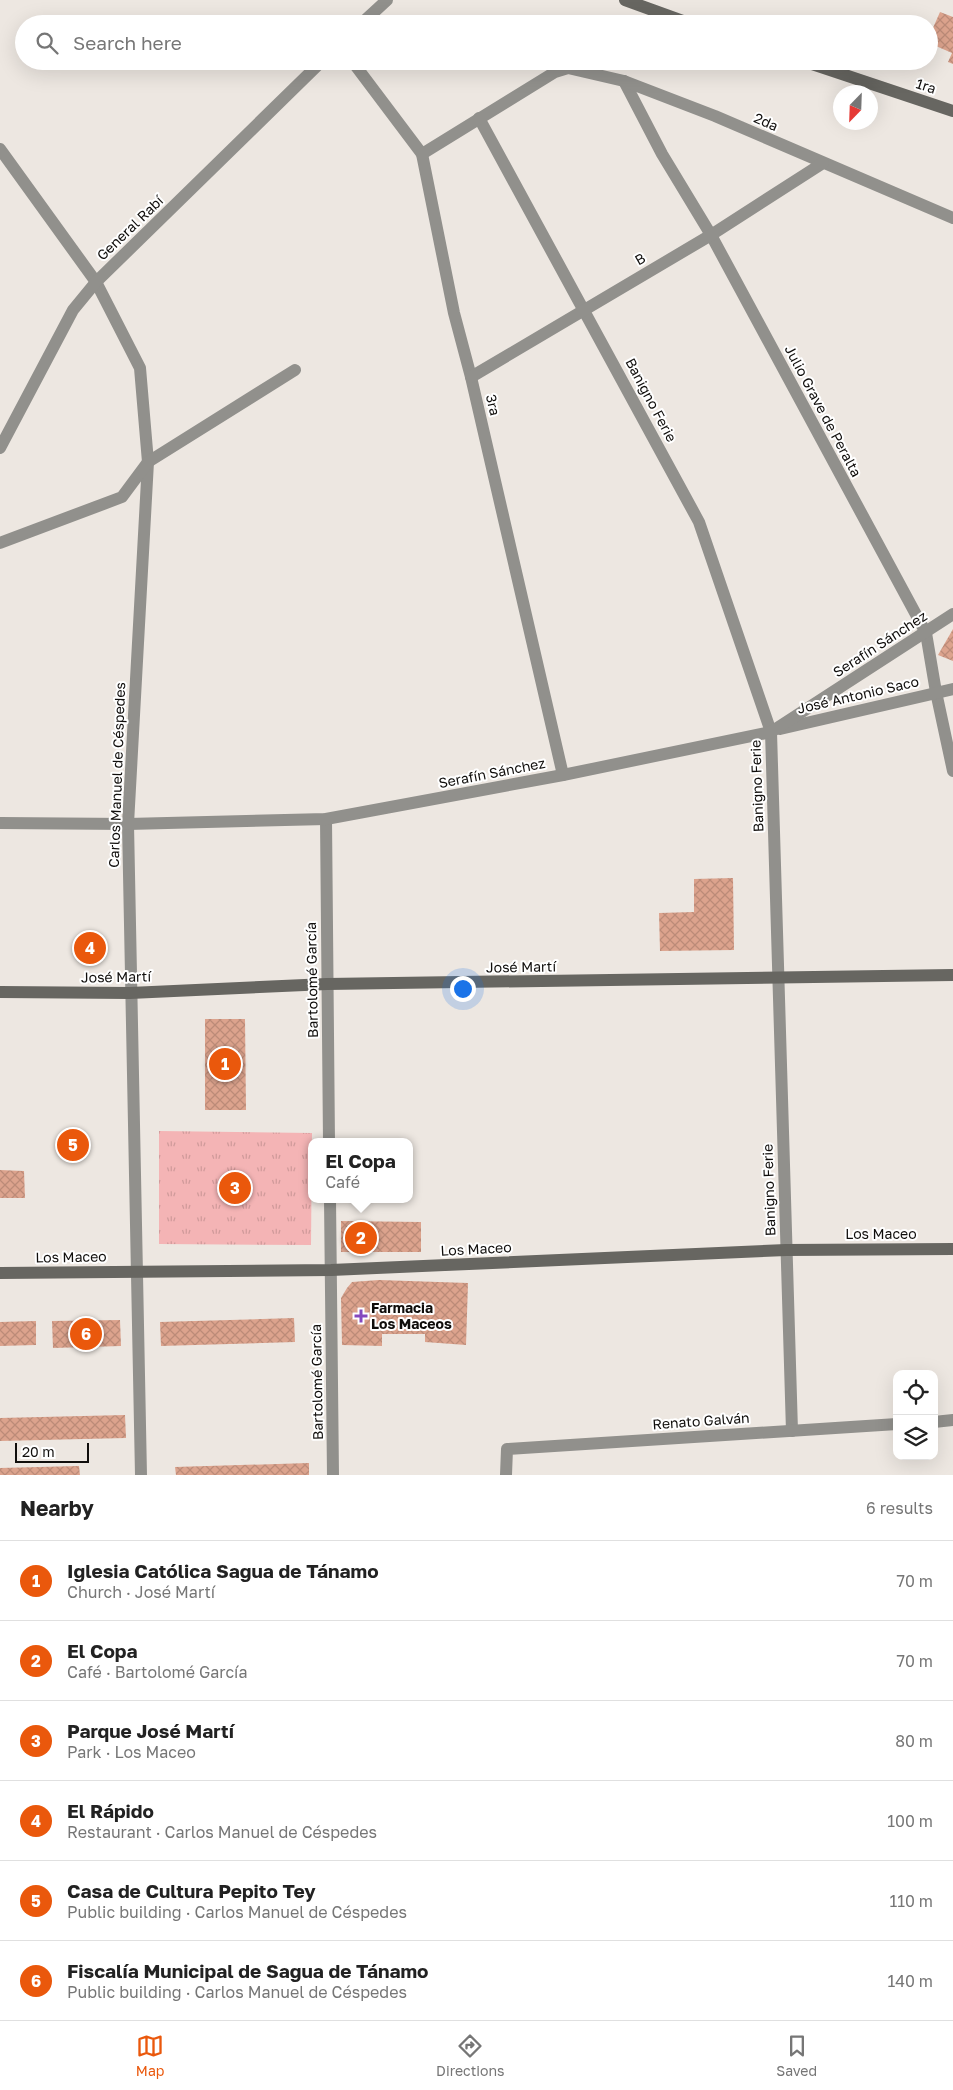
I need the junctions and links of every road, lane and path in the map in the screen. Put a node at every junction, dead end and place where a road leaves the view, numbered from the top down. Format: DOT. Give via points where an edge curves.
graph roads {
  1 [pos="387,0"];
  2 [pos="625,0"];
  3 [pos="371,15"];
  4 [pos="666,15"];
  5 [pos="313,70"];
  6 [pos="359,70"];
  7 [pos="561,70"];
  8 [pos="577,70"];
  9 [pos="830,70"];
  10 [pos="624,81"];
  11 [pos="953,111"];
  12 [pos="479,118"];
  13 [pos="0,149"];
  14 [pos="422,154"];
  15 [pos="823,163"];
  16 [pos="953,218"];
  17 [pos="711,235"];
  18 [pos="96,282"];
  19 [pos="584,309"];
  20 [pos="295,370"];
  21 [pos="471,377"];
  22 [pos="0,448"];
  23 [pos="148,462"];
  24 [pos="0,544"];
  25 [pos="953,614"];
  26 [pos="926,633"];
  27 [pos="953,689"];
  28 [pos="936,692"];
  29 [pos="771,732"];
  30 [pos="953,771"];
  31 [pos="563,775"];
  32 [pos="326,819"];
  33 [pos="0,823"];
  34 [pos="128,824"];
  35 [pos="953,975"];
  36 [pos="778,978"];
  37 [pos="327,984"];
  38 [pos="0,992"];
  39 [pos="130,993"];
  40 [pos="329,1138"];
  41 [pos="330,1203"];
  42 [pos="953,1249"];
  43 [pos="786,1250"];
  44 [pos="137,1270"];
  45 [pos="331,1270"];
  46 [pos="0,1273"];
  47 [pos="953,1420"];
  48 [pos="938,1422"];
  49 [pos="893,1424"];
  50 [pos="792,1431"];
  51 [pos="141,1475"];
  52 [pos="333,1475"];
  53 [pos="506,1475"];
  1 -- 3 [label="street"];
  2 -- 4 [label="street"];
  5 -- 18 [label="street, General Rabí"];
  6 -- 14 [label="street, 3ra"];
  7 -- 12 [label="street, 2da"];
  8 -- 10 [label="street, 2da"];
  9 -- 11 [label="street, 1ra"];
  10 -- 15 [label="street, 2da"];
  10 -- 17 [label="street, Julio Grave de Peralta" via="662,154"];
  12 -- 14 [label="street"];
  12 -- 19 [label="street, Banigno Ferie"];
  13 -- 18 [label="street, Carlos Manuel de Céspedes"];
  14 -- 21 [label="street, 3ra" via="454,313"];
  15 -- 16 [label="street, 2da"];
  15 -- 17 [label="street, B"];
  17 -- 19 [label="street, B"];
  17 -- 26 [label="street, Julio Grave de Peralta"];
  18 -- 22 [label="street, General Rabí" via="73,310"];
  18 -- 23 [label="street, Carlos Manuel de Céspedes" via="140,368"];
  19 -- 21 [label="street, B"];
  19 -- 29 [label="street, Banigno Ferie" via="699,522"];
  20 -- 23 [label="street"];
  21 -- 31 [label="street, 3ra"];
  23 -- 24 [label="street" via="122,497"];
  23 -- 34 [label="street, Carlos Manuel de Céspedes"];
  25 -- 26 [label="street, Serafín Sánchez"];
  26 -- 28 [label="street, Julio Grave de Peralta"];
  26 -- 29 [label="street, Serafín Sánchez"];
  27 -- 28 [label="street, José Antonio Saco"];
  28 -- 29 [label="street, José Antonio Saco"];
  28 -- 30 [label="street, Julio Grave de Peralta"];
  29 -- 31 [label="street, Serafín Sánchez"];
  29 -- 36 [label="street, Banigno Ferie"];
  31 -- 32 [label="street, Serafín Sánchez"];
  32 -- 34 [label="street, Serafín Sánchez"];
  32 -- 37 [label="street, Bartolomé García"];
  33 -- 34 [label="street, Serafín Sánchez"];
  34 -- 39 [label="street, Carlos Manuel de Céspedes"];
  35 -- 36 [label="street, José Martí"];
  36 -- 37 [label="street, José Martí"];
  36 -- 43 [label="street, Banigno Ferie"];
  37 -- 39 [label="street, José Martí"];
  37 -- 40 [label="street, Bartolomé García"];
  38 -- 39 [label="street, José Martí"];
  39 -- 44 [label="street, Carlos Manuel de Céspedes"];
  41 -- 45 [label="street, Bartolomé García"];
  42 -- 43 [label="street, Los Maceo"];
  43 -- 45 [label="street, Los Maceo"];
  43 -- 50 [label="street, Banigno Ferie"];
  44 -- 45 [label="street, Los Maceo"];
  44 -- 46 [label="street, Los Maceo"];
  44 -- 51 [label="street, Carlos Manuel de Céspedes"];
  45 -- 52 [label="street, Bartolomé García"];
  47 -- 48 [label="street"];
  49 -- 50 [label="street, Renato Galván"];
  50 -- 53 [label="street, Renato Galván" via="507,1449"];
}
